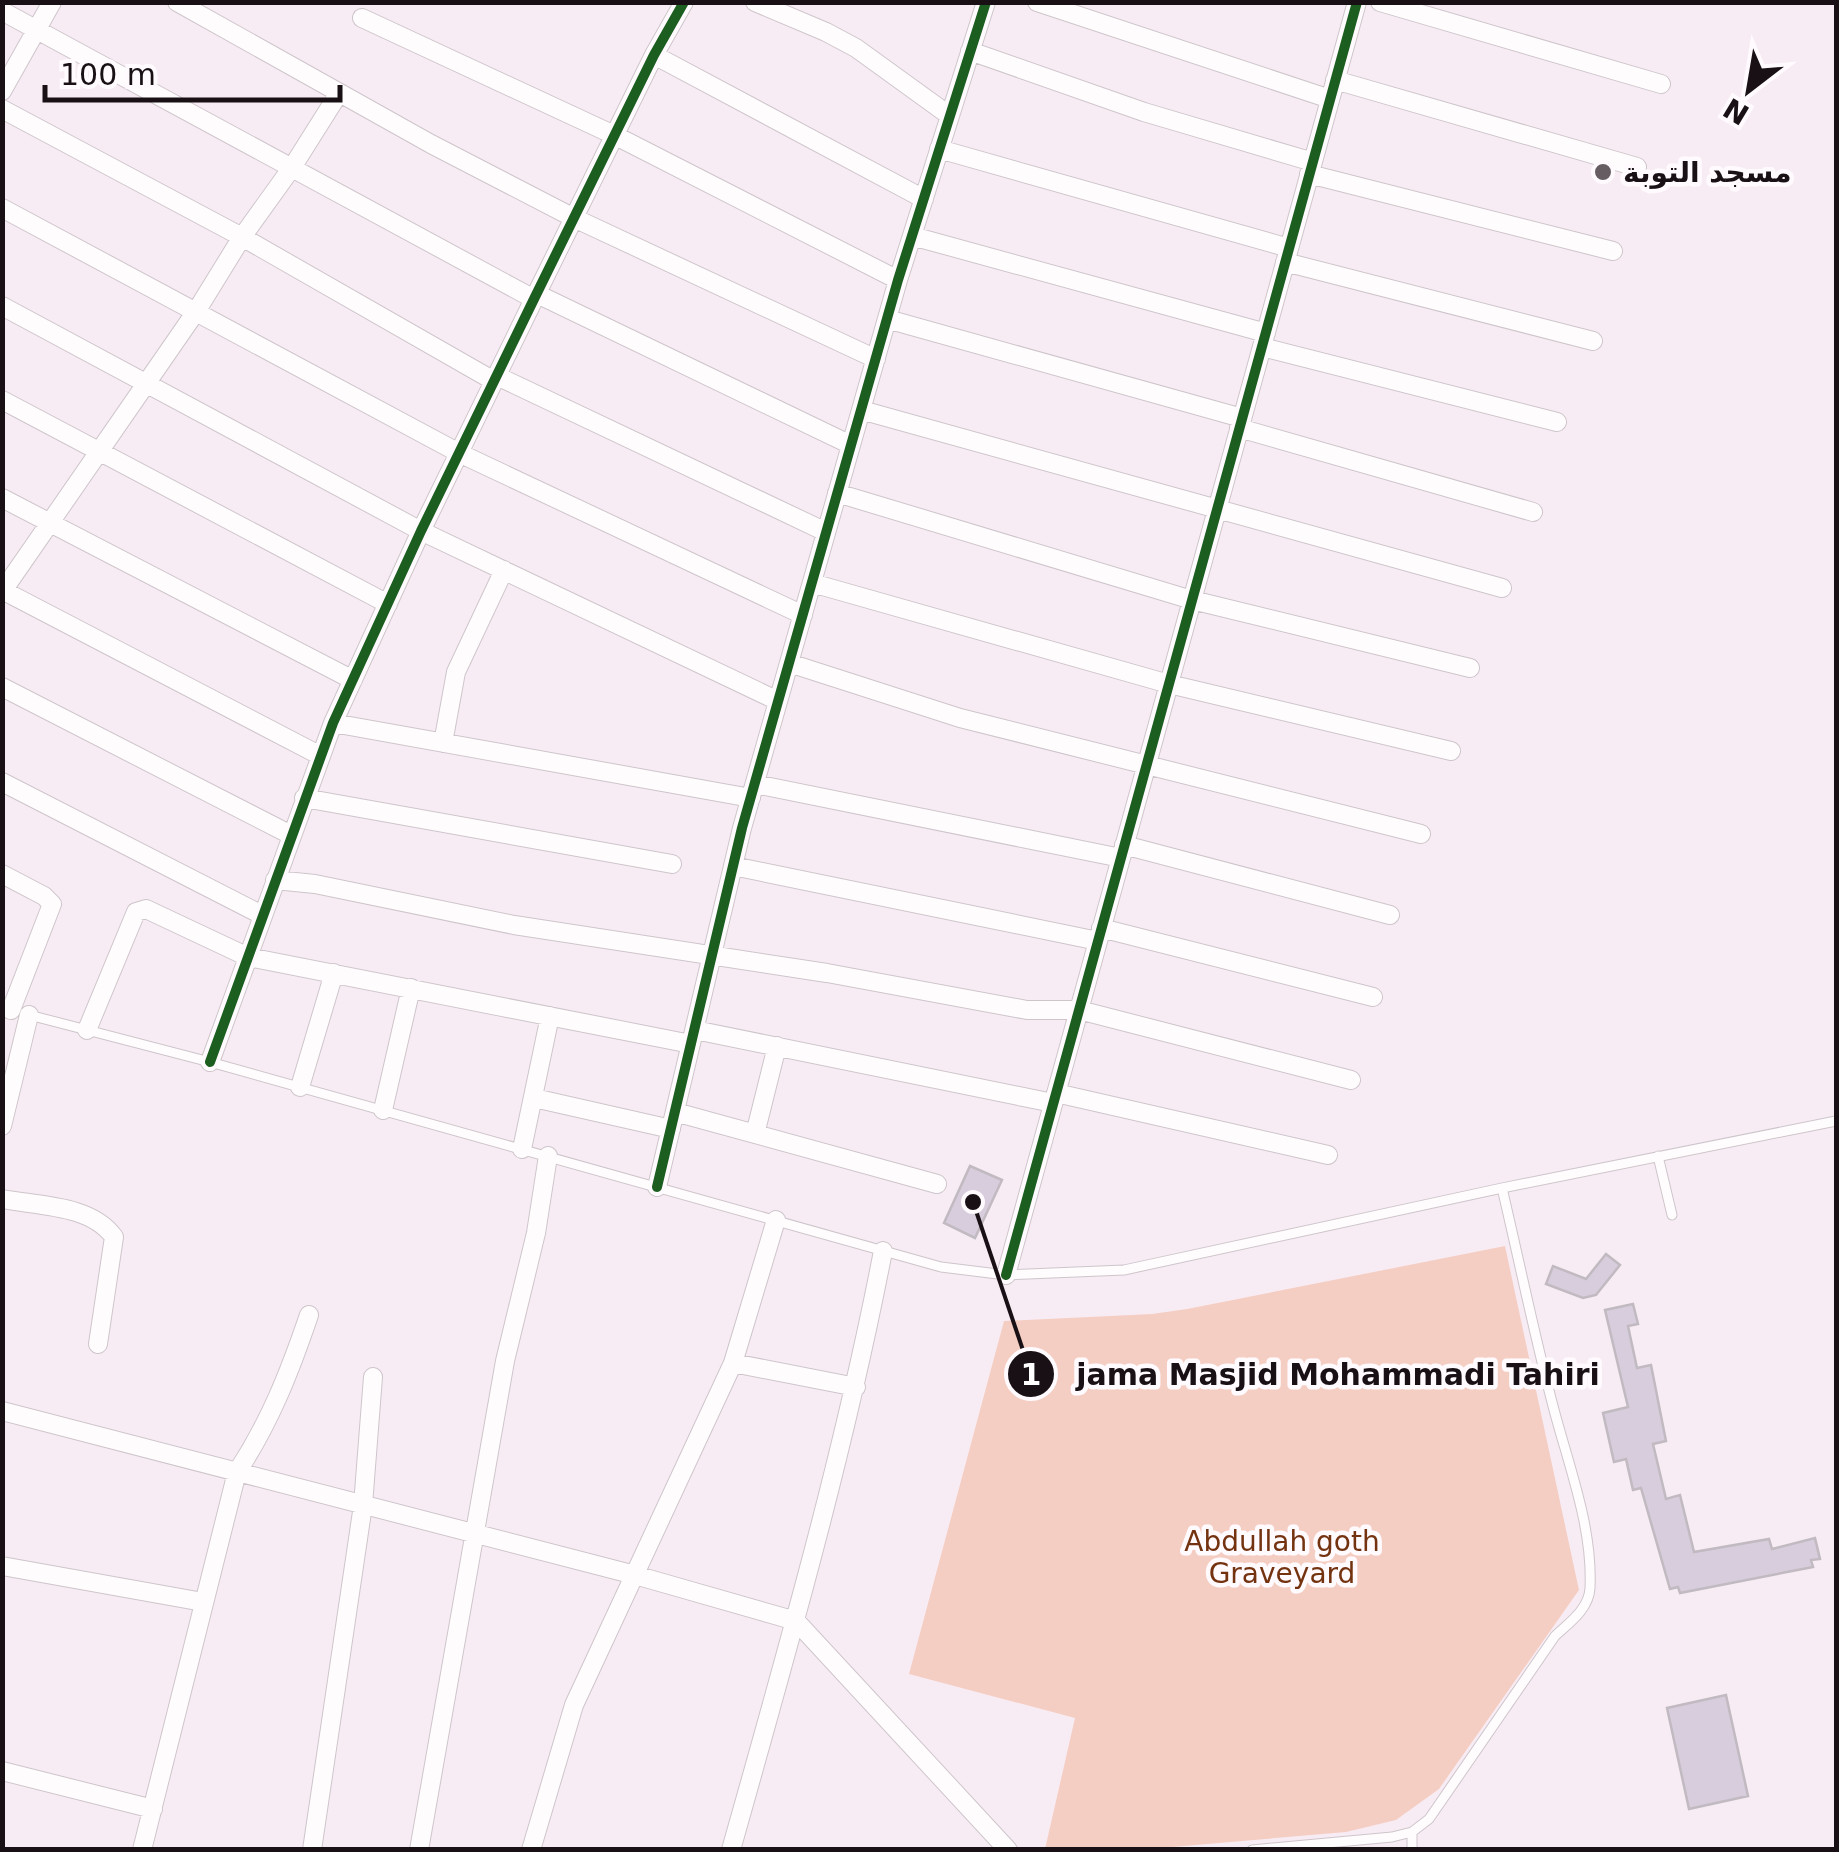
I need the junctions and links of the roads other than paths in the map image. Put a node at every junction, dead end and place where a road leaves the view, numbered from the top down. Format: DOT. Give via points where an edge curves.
graph roads {
  1 [pos="52,2"];
  2 [pos="176,2"];
  3 [pos="755,2"];
  4 [pos="986,2"];
  5 [pos="1037,2"];
  6 [pos="1357,2"];
  7 [pos="1380,2"];
  8 [pos="677,5"];
  9 [pos="2,11"];
  10 [pos="362,18"];
  11 [pos="37,30"];
  12 [pos="970,51"];
  13 [pos="654,55"];
  14 [pos="1662,84"];
  15 [pos="1333,90"];
  16 [pos="2,91"];
  17 [pos="340,93"];
  18 [pos="2,110"];
  19 [pos="950,116"];
  20 [pos="614,135"];
  21 [pos="940,149"];
  22 [pos="294,166"];
  23 [pos="1637,167"];
  24 [pos="1311,168"];
  25 [pos="924,199"];
  26 [pos="2,208"];
  27 [pos="574,218"];
  28 [pos="242,236"];
  29 [pos="912,236"];
  30 [pos="1613,252"];
  31 [pos="1287,255"];
  32 [pos="898,280"];
  33 [pos="535,296"];
  34 [pos="2,306"];
  35 [pos="197,310"];
  36 [pos="887,319"];
  37 [pos="1264,340"];
  38 [pos="1593,341"];
  39 [pos="876,358"];
  40 [pos="496,378"];
  41 [pos="145,382"];
  42 [pos="2,400"];
  43 [pos="861,410"];
  44 [pos="1556,422"];
  45 [pos="1240,423"];
  46 [pos="851,444"];
  47 [pos="100,450"];
  48 [pos="459,453"];
  49 [pos="837,494"];
  50 [pos="2,498"];
  51 [pos="1217,510"];
  52 [pos="1533,512"];
  53 [pos="50,522"];
  54 [pos="421,531"];
  55 [pos="826,532"];
  56 [pos="504,570"];
  57 [pos="812,583"];
  58 [pos="1502,588"];
  59 [pos="3,592"];
  60 [pos="1192,600"];
  61 [pos="388,604"];
  62 [pos="803,615"];
  63 [pos="789,663"];
  64 [pos="1470,668"];
  65 [pos="353,680"];
  66 [pos="1169,684"];
  67 [pos="2,687"];
  68 [pos="778,701"];
  69 [pos="333,723"];
  70 [pos="443,743"];
  71 [pos="1451,752"];
  72 [pos="320,755"];
  73 [pos="1146,765"];
  74 [pos="2,782"];
  75 [pos="752,791"];
  76 [pos="304,798"];
  77 [pos="1421,834"];
  78 [pos="291,835"];
  79 [pos="1122,852"];
  80 [pos="672,864"];
  81 [pos="733,866"];
  82 [pos="2,874"];
  83 [pos="275,880"];
  84 [pos="262,915"];
  85 [pos="1390,916"];
  86 [pos="1099,935"];
  87 [pos="248,956"];
  88 [pos="712,956"];
  89 [pos="334,973"];
  90 [pos="411,988"];
  91 [pos="1373,997"];
  92 [pos="1079,1010"];
  93 [pos="14,1011"];
  94 [pos="550,1016"];
  95 [pos="87,1030"];
  96 [pos="693,1037"];
  97 [pos="777,1046"];
  98 [pos="210,1062"];
  99 [pos="1350,1080"];
  100 [pos="300,1087"];
  101 [pos="534,1098"];
  102 [pos="1054,1098"];
  103 [pos="383,1110"];
  104 [pos="673,1121"];
  105 [pos="1836,1121"];
  106 [pos="2,1126"];
  107 [pos="755,1134"];
  108 [pos="522,1149"];
  109 [pos="1328,1155"];
  110 [pos="548,1156"];
  111 [pos="1658,1156"];
  112 [pos="937,1184"];
  113 [pos="657,1187"];
  114 [pos="1502,1188"];
  115 [pos="2,1200"];
  116 [pos="1672,1215"];
  117 [pos="776,1220"];
  118 [pos="883,1251"];
  119 [pos="1006,1275"];
  120 [pos="309,1315"];
  121 [pos="98,1344"];
  122 [pos="733,1363"];
  123 [pos="372,1378"];
  124 [pos="856,1387"];
  125 [pos="2,1411"];
  126 [pos="237,1472"];
  127 [pos="363,1505"];
  128 [pos="476,1534"];
  129 [pos="2,1566"];
  130 [pos="635,1575"];
  131 [pos="202,1602"];
  132 [pos="796,1621"];
  133 [pos="2,1771"];
  134 [pos="153,1809"];
  135 [pos="1412,1832"];
  136 [pos="142,1850"];
  137 [pos="312,1850"];
  138 [pos="419,1850"];
  139 [pos="531,1850"];
  140 [pos="730,1850"];
  141 [pos="1008,1850"];
  142 [pos="1252,1850"];
  143 [pos="1412,1850"];
  1 -- 11 [label="street"];
  2 -- 17 [label="street"];
  3 -- 19 [label="street" via="856,48"];
  4 -- 12 [label="street"];
  5 -- 15 [label="street"];
  6 -- 15 [label="street"];
  7 -- 14 [label="street"];
  8 -- 13 [label="street"];
  9 -- 11 [label="street"];
  10 -- 20 [label="street"];
  11 -- 16 [label="street"];
  11 -- 22 [label="street"];
  12 -- 19 [label="street"];
  12 -- 24 [label="street"];
  13 -- 20 [label="street"];
  13 -- 25 [label="street"];
  15 -- 23 [label="street"];
  15 -- 24 [label="street"];
  17 -- 22 [label="street"];
  17 -- 27 [label="street"];
  18 -- 28 [label="street"];
  19 -- 21 [label="street"];
  20 -- 27 [label="street"];
  20 -- 32 [label="street"];
  21 -- 25 [label="street"];
  21 -- 31 [label="street"];
  22 -- 28 [label="street"];
  22 -- 33 [label="street"];
  24 -- 30 [label="street"];
  24 -- 31 [label="street"];
  25 -- 29 [label="street"];
  26 -- 35 [label="street"];
  27 -- 33 [label="street"];
  27 -- 39 [label="street"];
  28 -- 35 [label="street"];
  28 -- 40 [label="street"];
  29 -- 32 [label="street"];
  29 -- 37 [label="street"];
  31 -- 37 [label="street"];
  31 -- 38 [label="street"];
  32 -- 36 [label="street"];
  33 -- 40 [label="street"];
  33 -- 46 [label="street"];
  34 -- 41 [label="street"];
  35 -- 41 [label="street"];
  35 -- 48 [label="street"];
  36 -- 39 [label="street"];
  36 -- 45 [label="street"];
  37 -- 44 [label="street"];
  37 -- 45 [label="street"];
  39 -- 43 [label="street"];
  40 -- 48 [label="street"];
  40 -- 55 [label="street"];
  41 -- 47 [label="street"];
  41 -- 54 [label="street"];
  42 -- 47 [label="street"];
  43 -- 46 [label="street"];
  43 -- 51 [label="street"];
  45 -- 51 [label="street"];
  45 -- 52 [label="street"];
  46 -- 49 [label="street"];
  47 -- 53 [label="street"];
  47 -- 61 [label="street"];
  48 -- 54 [label="street"];
  48 -- 62 [label="street"];
  49 -- 55 [label="street"];
  49 -- 60 [label="street"];
  50 -- 53 [label="street"];
  51 -- 58 [label="street"];
  51 -- 60 [label="street"];
  53 -- 59 [label="street"];
  53 -- 65 [label="street"];
  54 -- 56 [label="street"];
  54 -- 61 [label="street"];
  55 -- 57 [label="street"];
  56 -- 68 [label="street"];
  56 -- 70 [label="street" via="456,672"];
  57 -- 62 [label="street"];
  57 -- 66 [label="street"];
  59 -- 72 [label="street"];
  60 -- 64 [label="street"];
  60 -- 66 [label="street"];
  61 -- 65 [label="street"];
  62 -- 63 [label="street"];
  63 -- 68 [label="street"];
  63 -- 73 [label="street" via="960,718"];
  65 -- 69 [label="street"];
  66 -- 71 [label="street"];
  66 -- 73 [label="street"];
  67 -- 78 [label="street"];
  68 -- 75 [label="street"];
  69 -- 70 [label="street"];
  69 -- 72 [label="street"];
  70 -- 75 [label="street"];
  72 -- 76 [label="street"];
  73 -- 77 [label="street"];
  73 -- 79 [label="street"];
  74 -- 84 [label="street"];
  75 -- 79 [label="street"];
  75 -- 81 [label="street"];
  76 -- 78 [label="street"];
  76 -- 80 [label="street"];
  78 -- 83 [label="street"];
  79 -- 85 [label="street"];
  79 -- 86 [label="street"];
  81 -- 86 [label="street"];
  81 -- 88 [label="street"];
  82 -- 93 [label="street" via="52,904"];
  83 -- 84 [label="street"];
  83 -- 88 [label="street"];
  84 -- 87 [label="street"];
  86 -- 91 [label="street"];
  86 -- 92 [label="street"];
  87 -- 89 [label="street"];
  87 -- 95 [label="street" via="140,909"];
  87 -- 98 [label="street"];
  88 -- 92 [label="street" via="1027,1010"];
  88 -- 96 [label="street"];
  89 -- 90 [label="street"];
  89 -- 100 [label="street"];
  90 -- 94 [label="street"];
  90 -- 103 [label="street"];
  92 -- 99 [label="street"];
  92 -- 102 [label="street"];
  93 -- 95 [label="lane"];
  93 -- 106 [label="street"];
  94 -- 96 [label="street"];
  94 -- 101 [label="street"];
  95 -- 98 [label="lane"];
  96 -- 97 [label="street"];
  96 -- 104 [label="street"];
  97 -- 102 [label="street"];
  97 -- 107 [label="street"];
  98 -- 100 [label="lane"];
  100 -- 103 [label="lane"];
  101 -- 104 [label="street"];
  101 -- 108 [label="street"];
  102 -- 109 [label="street"];
  102 -- 119 [label="street"];
  103 -- 108 [label="lane"];
  104 -- 107 [label="street"];
  104 -- 113 [label="street"];
  105 -- 111 [label="lane"];
  107 -- 112 [label="street"];
  108 -- 110 [label="lane"];
  110 -- 113 [label="lane"];
  110 -- 128 [label="street"];
  111 -- 114 [label="lane"];
  111 -- 116 [label="lane"];
  113 -- 117 [label="lane"];
  114 -- 119 [label="lane" via="1124,1270"];
  114 -- 135 [label="lane" via="1584,1522 1590,1587 1578,1616 1555,1636 1428,1819"];
  115 -- 121 [label="street" via="84,1214 103,1222 114,1237"];
  117 -- 118 [label="lane"];
  117 -- 122 [label="street"];
  118 -- 119 [label="lane"];
  118 -- 124 [label="street"];
  120 -- 126 [label="street" via="263,1432"];
  122 -- 124 [label="street"];
  122 -- 130 [label="street"];
  123 -- 127 [label="street"];
  124 -- 132 [label="street"];
  125 -- 126 [label="street"];
  126 -- 127 [label="street"];
  126 -- 131 [label="street"];
  127 -- 128 [label="street"];
  127 -- 137 [label="street"];
  128 -- 130 [label="street"];
  128 -- 138 [label="street"];
  129 -- 131 [label="street"];
  130 -- 132 [label="street"];
  130 -- 139 [label="street" via="574,1705"];
  131 -- 134 [label="street"];
  132 -- 140 [label="street"];
  132 -- 141 [label="street"];
  133 -- 134 [label="street"];
  134 -- 136 [label="street"];
  135 -- 142 [label="lane"];
  135 -- 143 [label="lane"];
}
